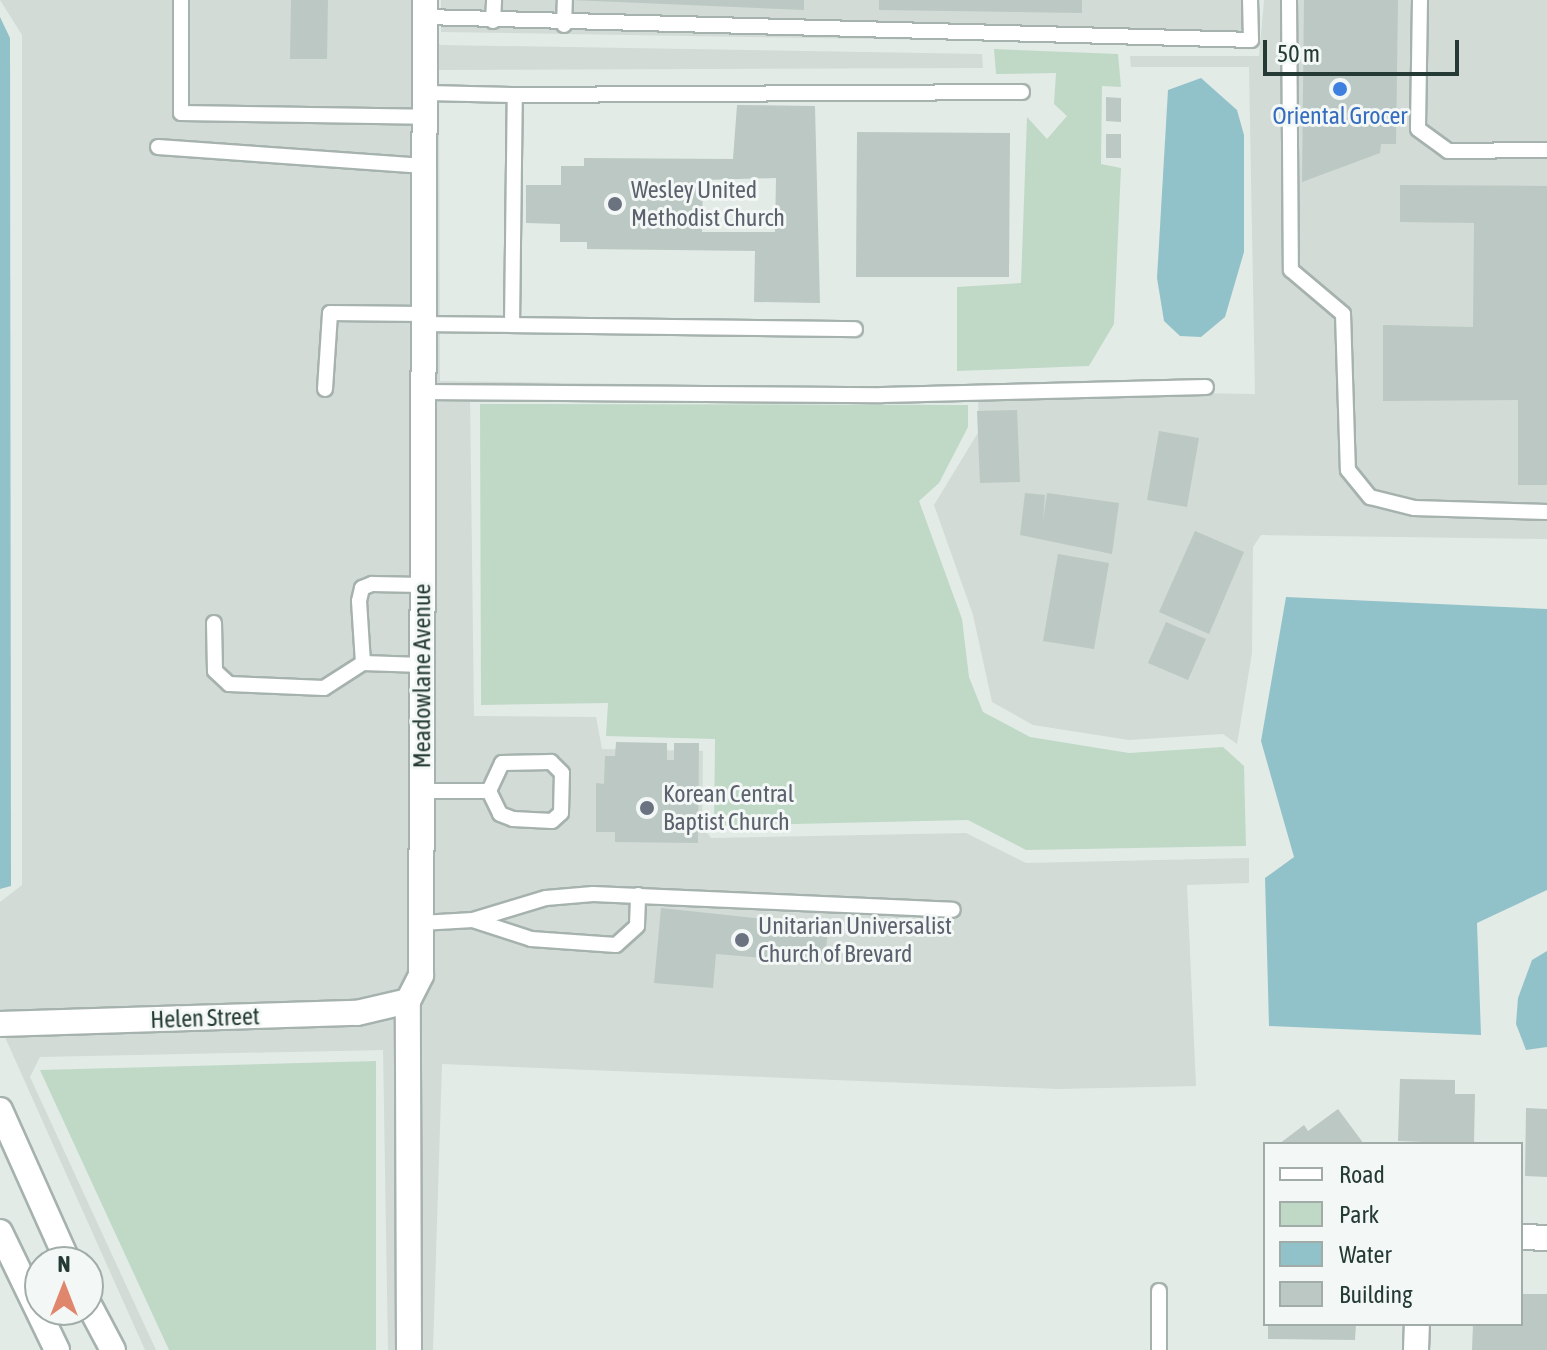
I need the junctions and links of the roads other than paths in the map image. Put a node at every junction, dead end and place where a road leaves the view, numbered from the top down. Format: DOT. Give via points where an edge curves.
graph roads {
  1 [pos="181,0"];
  2 [pos="494,0"];
  3 [pos="565,0"];
  4 [pos="1250,0"];
  5 [pos="1289,0"];
  6 [pos="1420,0"];
  7 [pos="425,9"];
  8 [pos="493,21"];
  9 [pos="564,25"];
  10 [pos="1022,92"];
  11 [pos="515,95"];
  12 [pos="424,105"];
  13 [pos="158,147"];
  14 [pos="1547,150"];
  15 [pos="424,166"];
  16 [pos="423,319"];
  17 [pos="512,325"];
  18 [pos="855,329"];
  19 [pos="1206,387"];
  20 [pos="325,389"];
  21 [pos="422,392"];
  22 [pos="1547,512"];
  23 [pos="422,585"];
  24 [pos="214,623"];
  25 [pos="363,663"];
  26 [pos="422,665"];
  27 [pos="421,791"];
  28 [pos="489,791"];
  29 [pos="638,895"];
  30 [pos="953,910"];
  31 [pos="473,920"];
  32 [pos="421,923"];
  33 [pos="408,1001"];
  34 [pos="0,1024"];
  35 [pos="0,1110"];
  36 [pos="0,1232"];
  37 [pos="1523,1237"];
  38 [pos="1547,1238"];
  39 [pos="61,1246"];
  40 [pos="1159,1291"];
  41 [pos="100,1326"];
  42 [pos="1417,1326"];
  43 [pos="57,1350"];
  44 [pos="113,1350"];
  45 [pos="409,1350"];
  46 [pos="1159,1350"];
  47 [pos="1416,1350"];
  1 -- 12 [label="lane" via="181,113"];
  2 -- 8 [label="lane"];
  3 -- 9 [label="lane"];
  4 -- 9 [label="lane" via="1251,40"];
  5 -- 22 [label="lane" via="1291,270 1343,314 1348,470 1370,497 1414,508"];
  6 -- 14 [label="lane" via="1418,129 1448,151"];
  7 -- 8 [label="lane"];
  7 -- 12 [label="street, Meadowlane Avenue"];
  8 -- 9 [label="lane"];
  10 -- 11 [label="lane"];
  11 -- 12 [label="lane"];
  11 -- 17 [label="lane"];
  12 -- 15 [label="street, Meadowlane Avenue"];
  13 -- 15 [label="lane"];
  15 -- 16 [label="street, Meadowlane Avenue"];
  16 -- 17 [label="lane"];
  16 -- 20 [label="lane" via="330,313"];
  16 -- 21 [label="street, Meadowlane Avenue"];
  17 -- 18 [label="lane"];
  19 -- 21 [label="lane" via="898,395"];
  21 -- 23 [label="street, Meadowlane Avenue"];
  23 -- 25 [label="lane" via="362,588"];
  23 -- 26 [label="street, Meadowlane Avenue"];
  24 -- 25 [label="lane" via="215,671 229,684 324,688"];
  25 -- 26 [label="lane"];
  26 -- 27 [label="street, Meadowlane Avenue"];
  27 -- 28 [label="lane"];
  27 -- 32 [label="street, Meadowlane Avenue"];
  28 -- 28 [label="lane" via="500,814 513,819 552,821 561,813 562,773 551,762 502,763"];
  29 -- 30 [label="lane"];
  29 -- 31 [label="lane" via="546,898"];
  29 -- 31 [label="lane" via="637,926 616,945 531,939"];
  31 -- 32 [label="lane"];
  32 -- 33 [label="street, Meadowlane Avenue" via="421,975"];
  33 -- 34 [label="street, Helen Street" via="357,1013"];
  33 -- 45 [label="street, Meadowlane Avenue"];
  35 -- 39 [label="street"];
  36 -- 43 [label="street"];
  37 -- 38 [label="street"];
  40 -- 46 [label="lane"];
  41 -- 44 [label="street"];
  42 -- 47 [label="street"];
}
